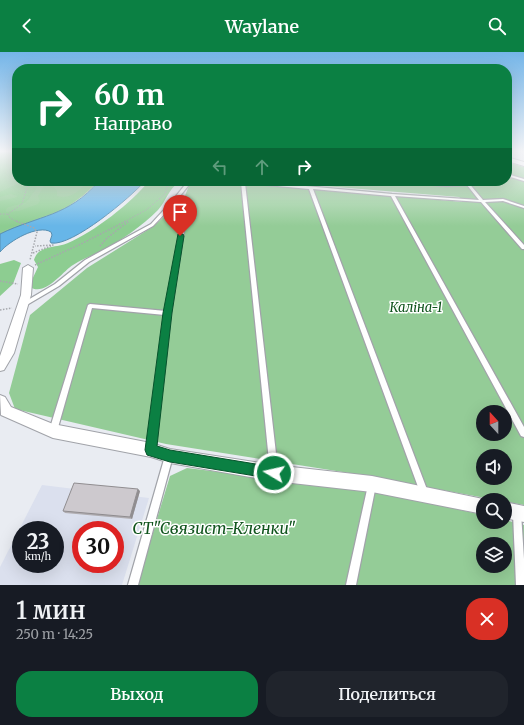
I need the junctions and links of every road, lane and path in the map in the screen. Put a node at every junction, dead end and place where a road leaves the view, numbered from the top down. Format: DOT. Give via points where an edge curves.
graph roads {
  1 [pos="513,177"];
  2 [pos="524,180"];
  3 [pos="28,186"];
  4 [pos="167,186"];
  5 [pos="186,186"];
  6 [pos="243,186"];
  7 [pos="297,186"];
  8 [pos="470,186"];
  9 [pos="310,187"];
  10 [pos="392,195"];
  11 [pos="482,200"];
  12 [pos="174,201"];
  13 [pos="524,207"];
  14 [pos="0,214"];
  15 [pos="8,214"];
  16 [pos="132,218"];
  17 [pos="516,238"];
  18 [pos="524,239"];
  19 [pos="35,246"];
  20 [pos="524,248"];
  21 [pos="33,253"];
  22 [pos="88,261"];
  23 [pos="28,268"];
  24 [pos="0,281"];
  25 [pos="28,287"];
  26 [pos="22,306"];
  27 [pos="168,313"];
  28 [pos="0,366"];
  29 [pos="0,401"];
  30 [pos="53,431"];
  31 [pos="524,434"];
  32 [pos="151,450"];
  33 [pos="170,456"];
  34 [pos="274,473"];
  35 [pos="372,484"];
  36 [pos="424,494"];
  37 [pos="476,505"];
  38 [pos="515,512"];
  39 [pos="133,585"];
  40 [pos="351,585"];
  41 [pos="521,585"];
  1 -- 2 [label="lane"];
  3 -- 15 [label="path" via="22,204"];
  4 -- 16 [label="path" via="165,194"];
  5 -- 12 [label="lane"];
  6 -- 34 [label="lane"];
  7 -- 9 [label="lane"];
  8 -- 11 [label="lane"];
  9 -- 10 [label="lane"];
  9 -- 36 [label="lane"];
  10 -- 11 [label="lane"];
  10 -- 31 [label="lane"];
  11 -- 13 [label="lane" via="503,200"];
  11 -- 17 [label="lane"];
  12 -- 22 [label="lane" via="152,225"];
  12 -- 27 [label="lane" via="186,205"];
  14 -- 15 [label="path"];
  15 -- 19 [label="path" via="10,218 34,228 37,234"];
  16 -- 22 [label="path" via="106,238"];
  16 -- 23 [label="path"];
  17 -- 18 [label="lane"];
  17 -- 20 [label="lane"];
  19 -- 21 [label="path"];
  19 -- 21 [label="path" via="53,245"];
  21 -- 23 [label="path"];
  22 -- 26 [label="lane" via="57,285"];
  23 -- 25 [label="street"];
  24 -- 25 [label="path"];
  25 -- 26 [label="street"];
  26 -- 28 [label="street" via="8,353"];
  27 -- 30 [label="lane" via="90,306"];
  27 -- 32 [label="lane"];
  29 -- 30 [label="street" via="12,414"];
  30 -- 32 [label="street"];
  32 -- 33 [label="street"];
  33 -- 34 [label="street"];
  33 -- 39 [label="lane"];
  34 -- 35 [label="street"];
  35 -- 36 [label="street"];
  35 -- 40 [label="lane"];
  36 -- 37 [label="street"];
  38 -- 41 [label="lane"];
}
